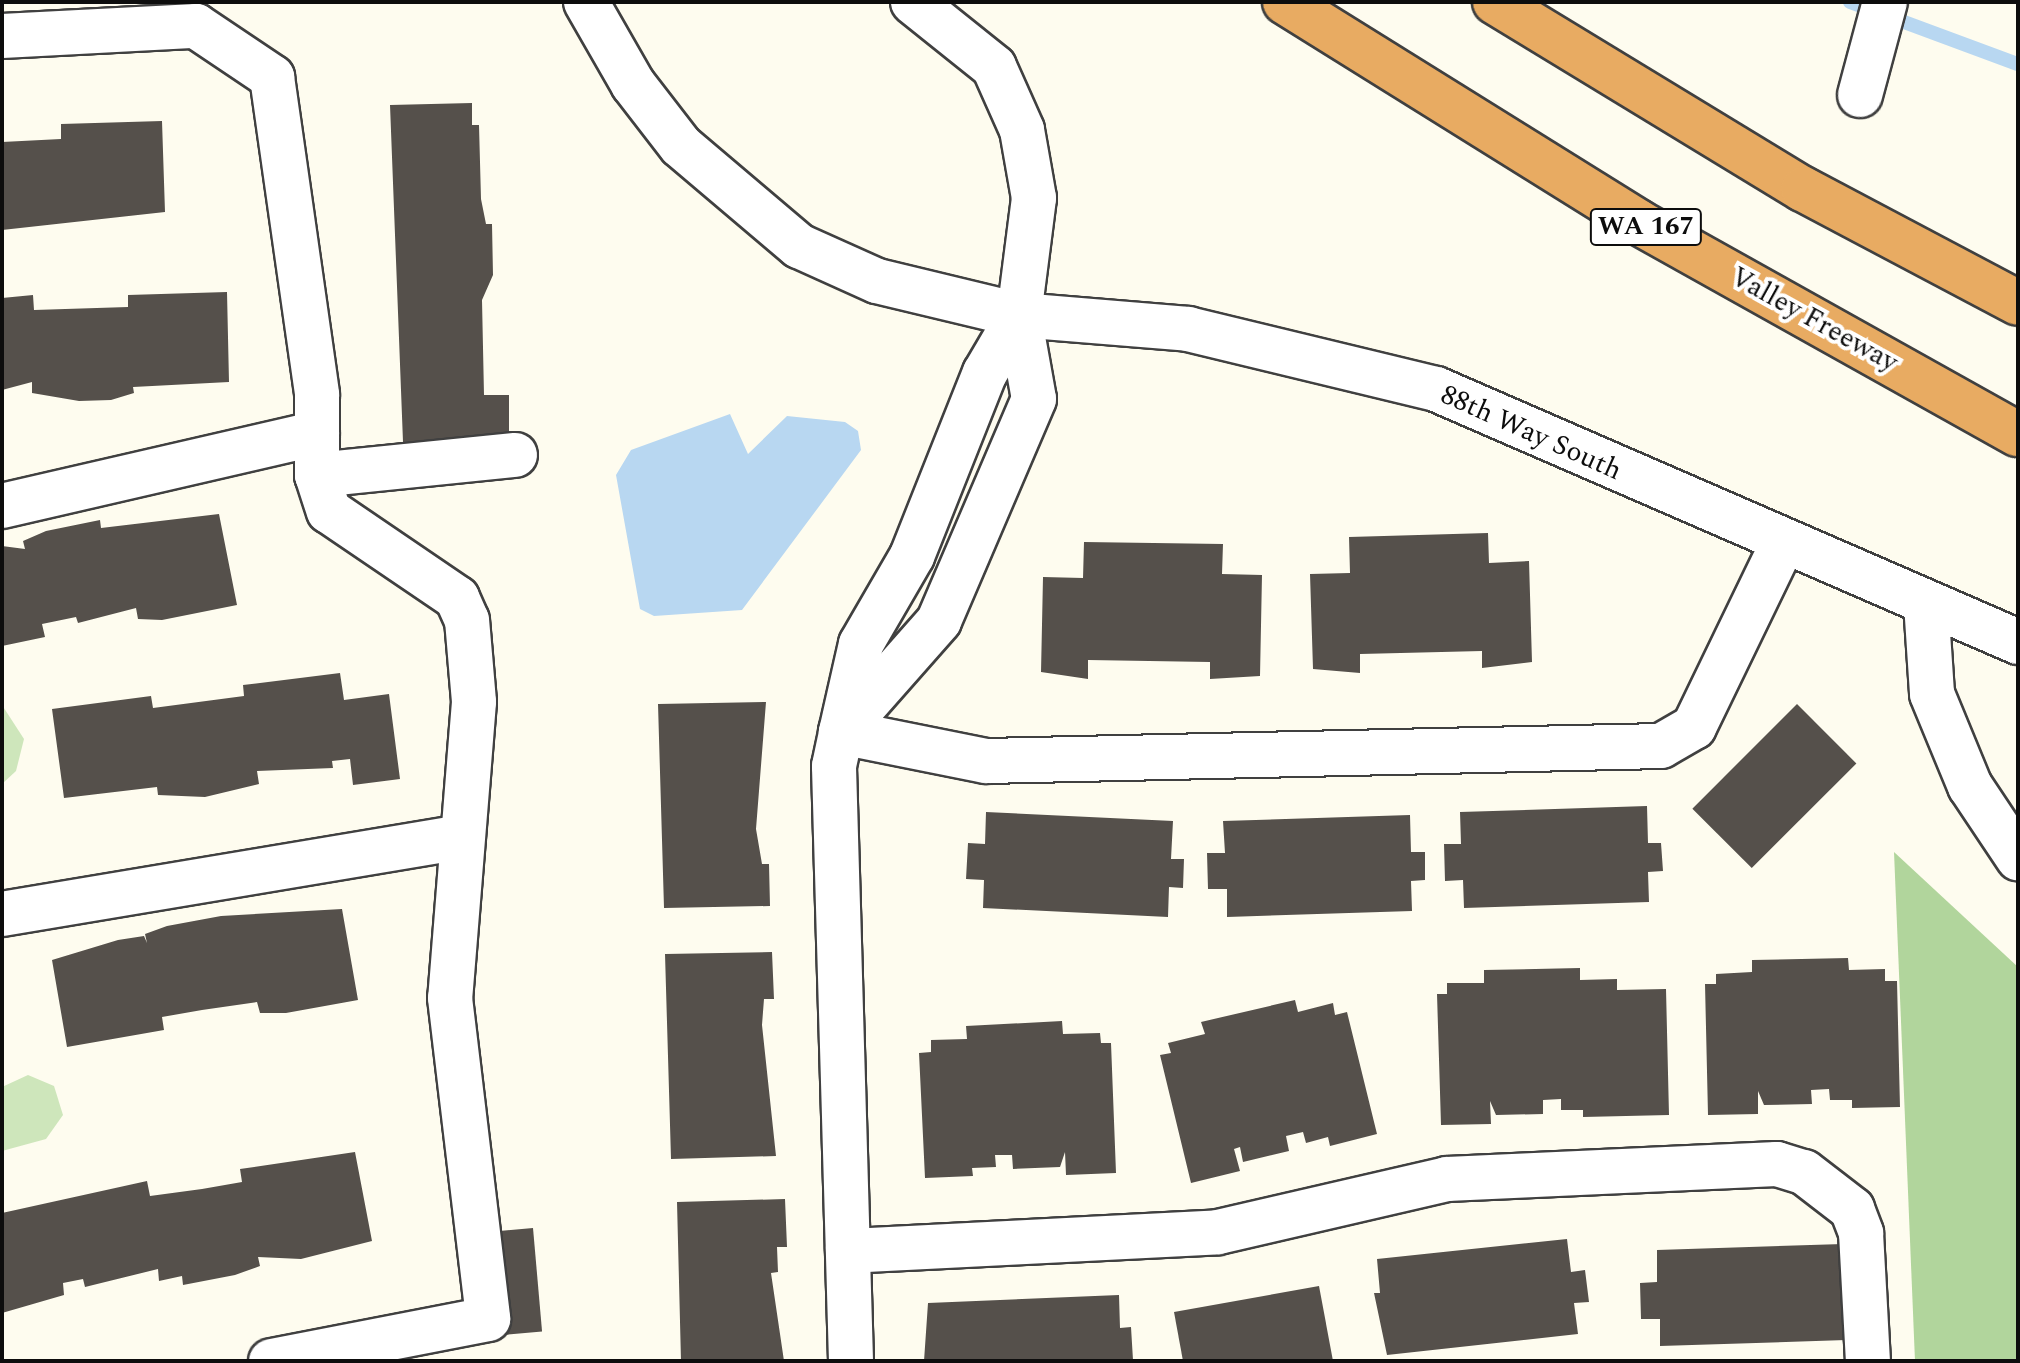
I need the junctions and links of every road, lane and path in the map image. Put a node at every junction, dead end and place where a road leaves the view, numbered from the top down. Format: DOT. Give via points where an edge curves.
graph roads {
  1 [pos="586,2"];
  2 [pos="913,2"];
  3 [pos="1285,2"];
  4 [pos="1495,2"];
  5 [pos="1881,18"];
  6 [pos="2,36"];
  7 [pos="1860,95"];
  8 [pos="2018,303"];
  9 [pos="1019,315"];
  10 [pos="2018,434"];
  11 [pos="317,454"];
  12 [pos="515,455"];
  13 [pos="938,492"];
  14 [pos="2,506"];
  15 [pos="986,512"];
  16 [pos="1783,543"];
  17 [pos="1926,603"];
  18 [pos="2018,642"];
  19 [pos="841,732"];
  20 [pos="460,837"];
  21 [pos="2018,858"];
  22 [pos="2,914"];
  23 [pos="848,1251"];
  24 [pos="271,1361"];
  25 [pos="851,1361"];
  26 [pos="1868,1361"];
  1 -- 9 [label="street, 88th Way South" via="633,84 681,146 799,246 877,281"];
  2 -- 9 [label="street" via="994,67 1022,130 1034,198"];
  3 -- 10 [label="highway, Valley Freeway / WA 167" via="1638,222"];
  4 -- 8 [label="highway" via="1803,189"];
  5 -- 7 [label="street"];
  6 -- 11 [label="street" via="196,26 272,77 281,100"];
  9 -- 13 [label="street" via="985,373"];
  9 -- 15 [label="street" via="1034,399"];
  9 -- 16 [label="street, 88th Way South" via="1188,329 1436,389"];
  11 -- 12 [label="street"];
  11 -- 14 [label="street"];
  11 -- 20 [label="street" via="329,511 457,598 467,620 474,702"];
  13 -- 15 [label="street"];
  13 -- 19 [label="street" via="912,556 861,644"];
  15 -- 19 [label="street" via="939,621"];
  16 -- 17 [label="street, 88th Way South"];
  16 -- 19 [label="street" via="1694,727 1661,746 986,761"];
  17 -- 18 [label="street, 88th Way South"];
  17 -- 21 [label="street" via="1932,694 1970,786"];
  19 -- 23 [label="street" via="834,766"];
  20 -- 22 [label="street"];
  20 -- 24 [label="street" via="450,998 488,1319"];
  23 -- 25 [label="street"];
  23 -- 26 [label="street" via="1218,1232 1447,1179 1777,1164 1827,1185 1852,1209 1861,1233"];
}
